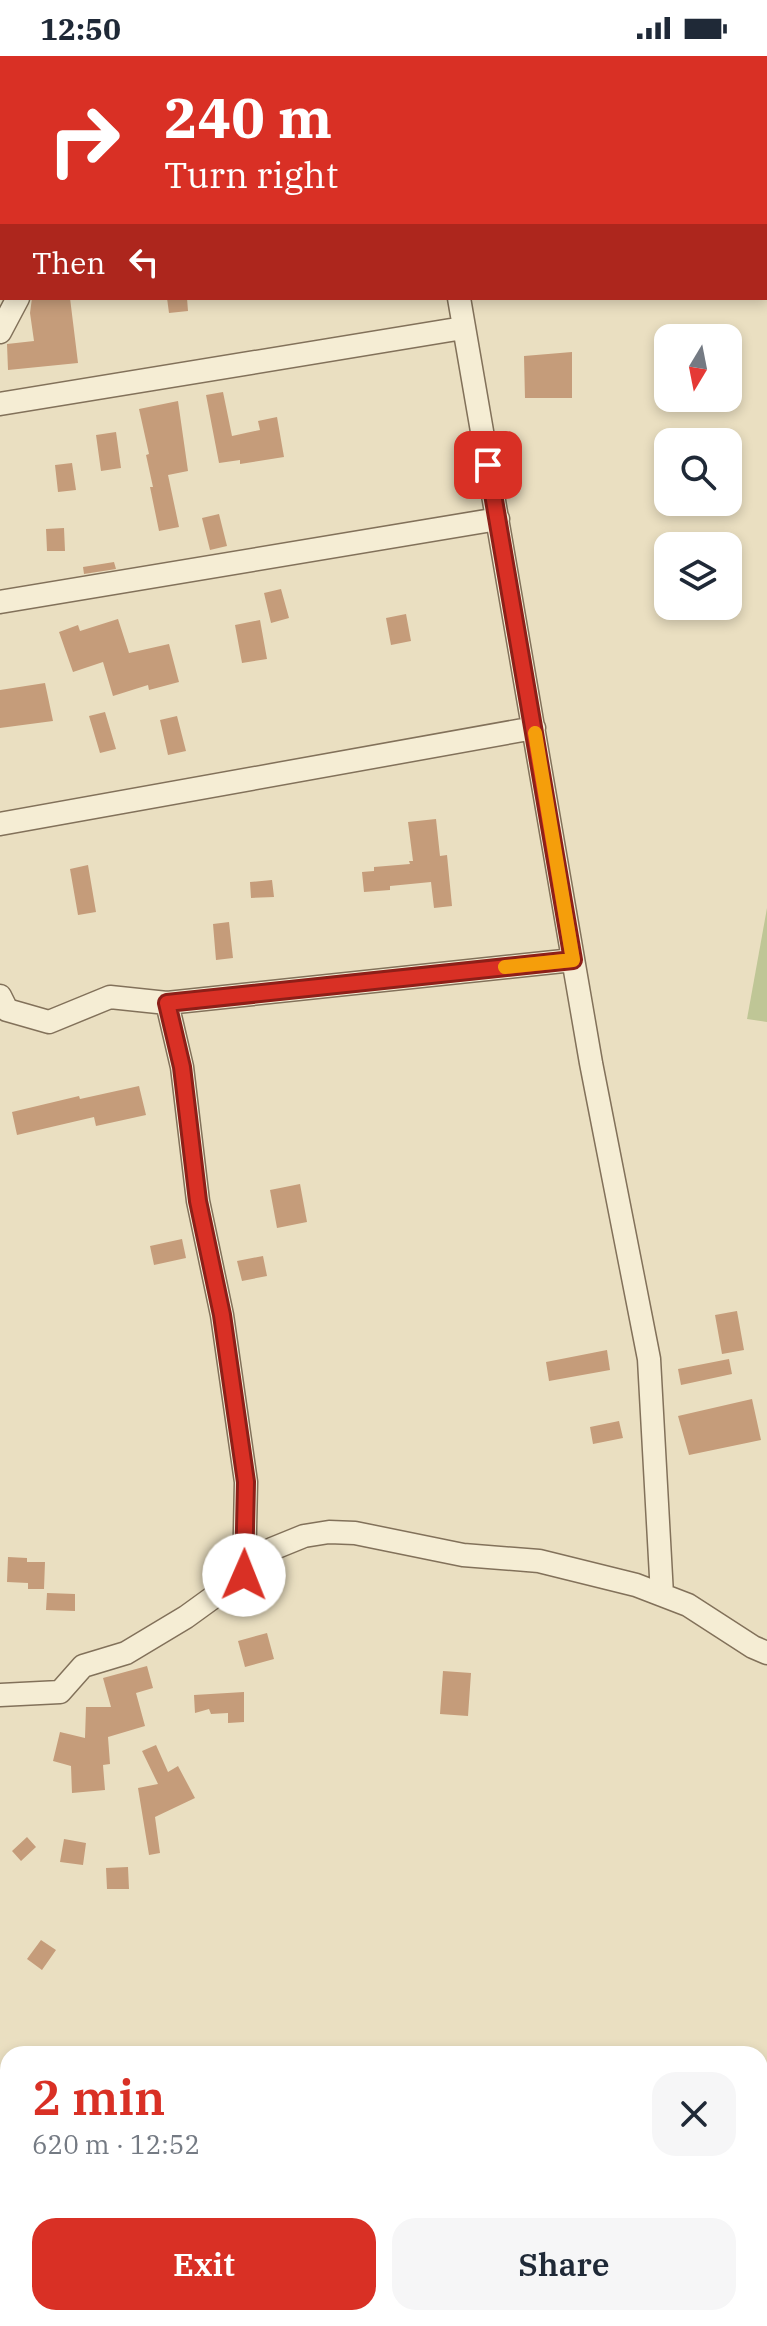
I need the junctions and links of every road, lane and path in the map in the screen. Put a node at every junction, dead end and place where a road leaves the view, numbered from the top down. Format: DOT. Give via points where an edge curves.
graph roads {
  1 [pos="17,300"];
  2 [pos="459,300"];
  3 [pos="463,328"];
  4 [pos="0,332"];
  5 [pos="0,404"];
  6 [pos="498,519"];
  7 [pos="0,602"];
  8 [pos="534,728"];
  9 [pos="0,824"];
  10 [pos="573,960"];
  11 [pos="0,996"];
  12 [pos="167,1003"];
  13 [pos="244,1575"];
  14 [pos="662,1595"];
  15 [pos="767,1653"];
  16 [pos="0,1695"];
  1 -- 4 [label="street"];
  2 -- 3 [label="street"];
  3 -- 5 [label="street"];
  3 -- 6 [label="street"];
  6 -- 7 [label="street"];
  6 -- 8 [label="street"];
  8 -- 9 [label="street"];
  8 -- 10 [label="street"];
  10 -- 12 [label="street"];
  10 -- 14 [label="street" via="649,1359"];
  11 -- 12 [label="street" via="7,1010 49,1022 110,997"];
  12 -- 13 [label="street" via="182,1067 198,1201 222,1315 246,1482"];
  13 -- 14 [label="street" via="272,1549 304,1536 342,1532 463,1555 539,1561"];
  13 -- 16 [label="street" via="126,1653 83,1666 60,1692"];
  14 -- 15 [label="street"];
}
